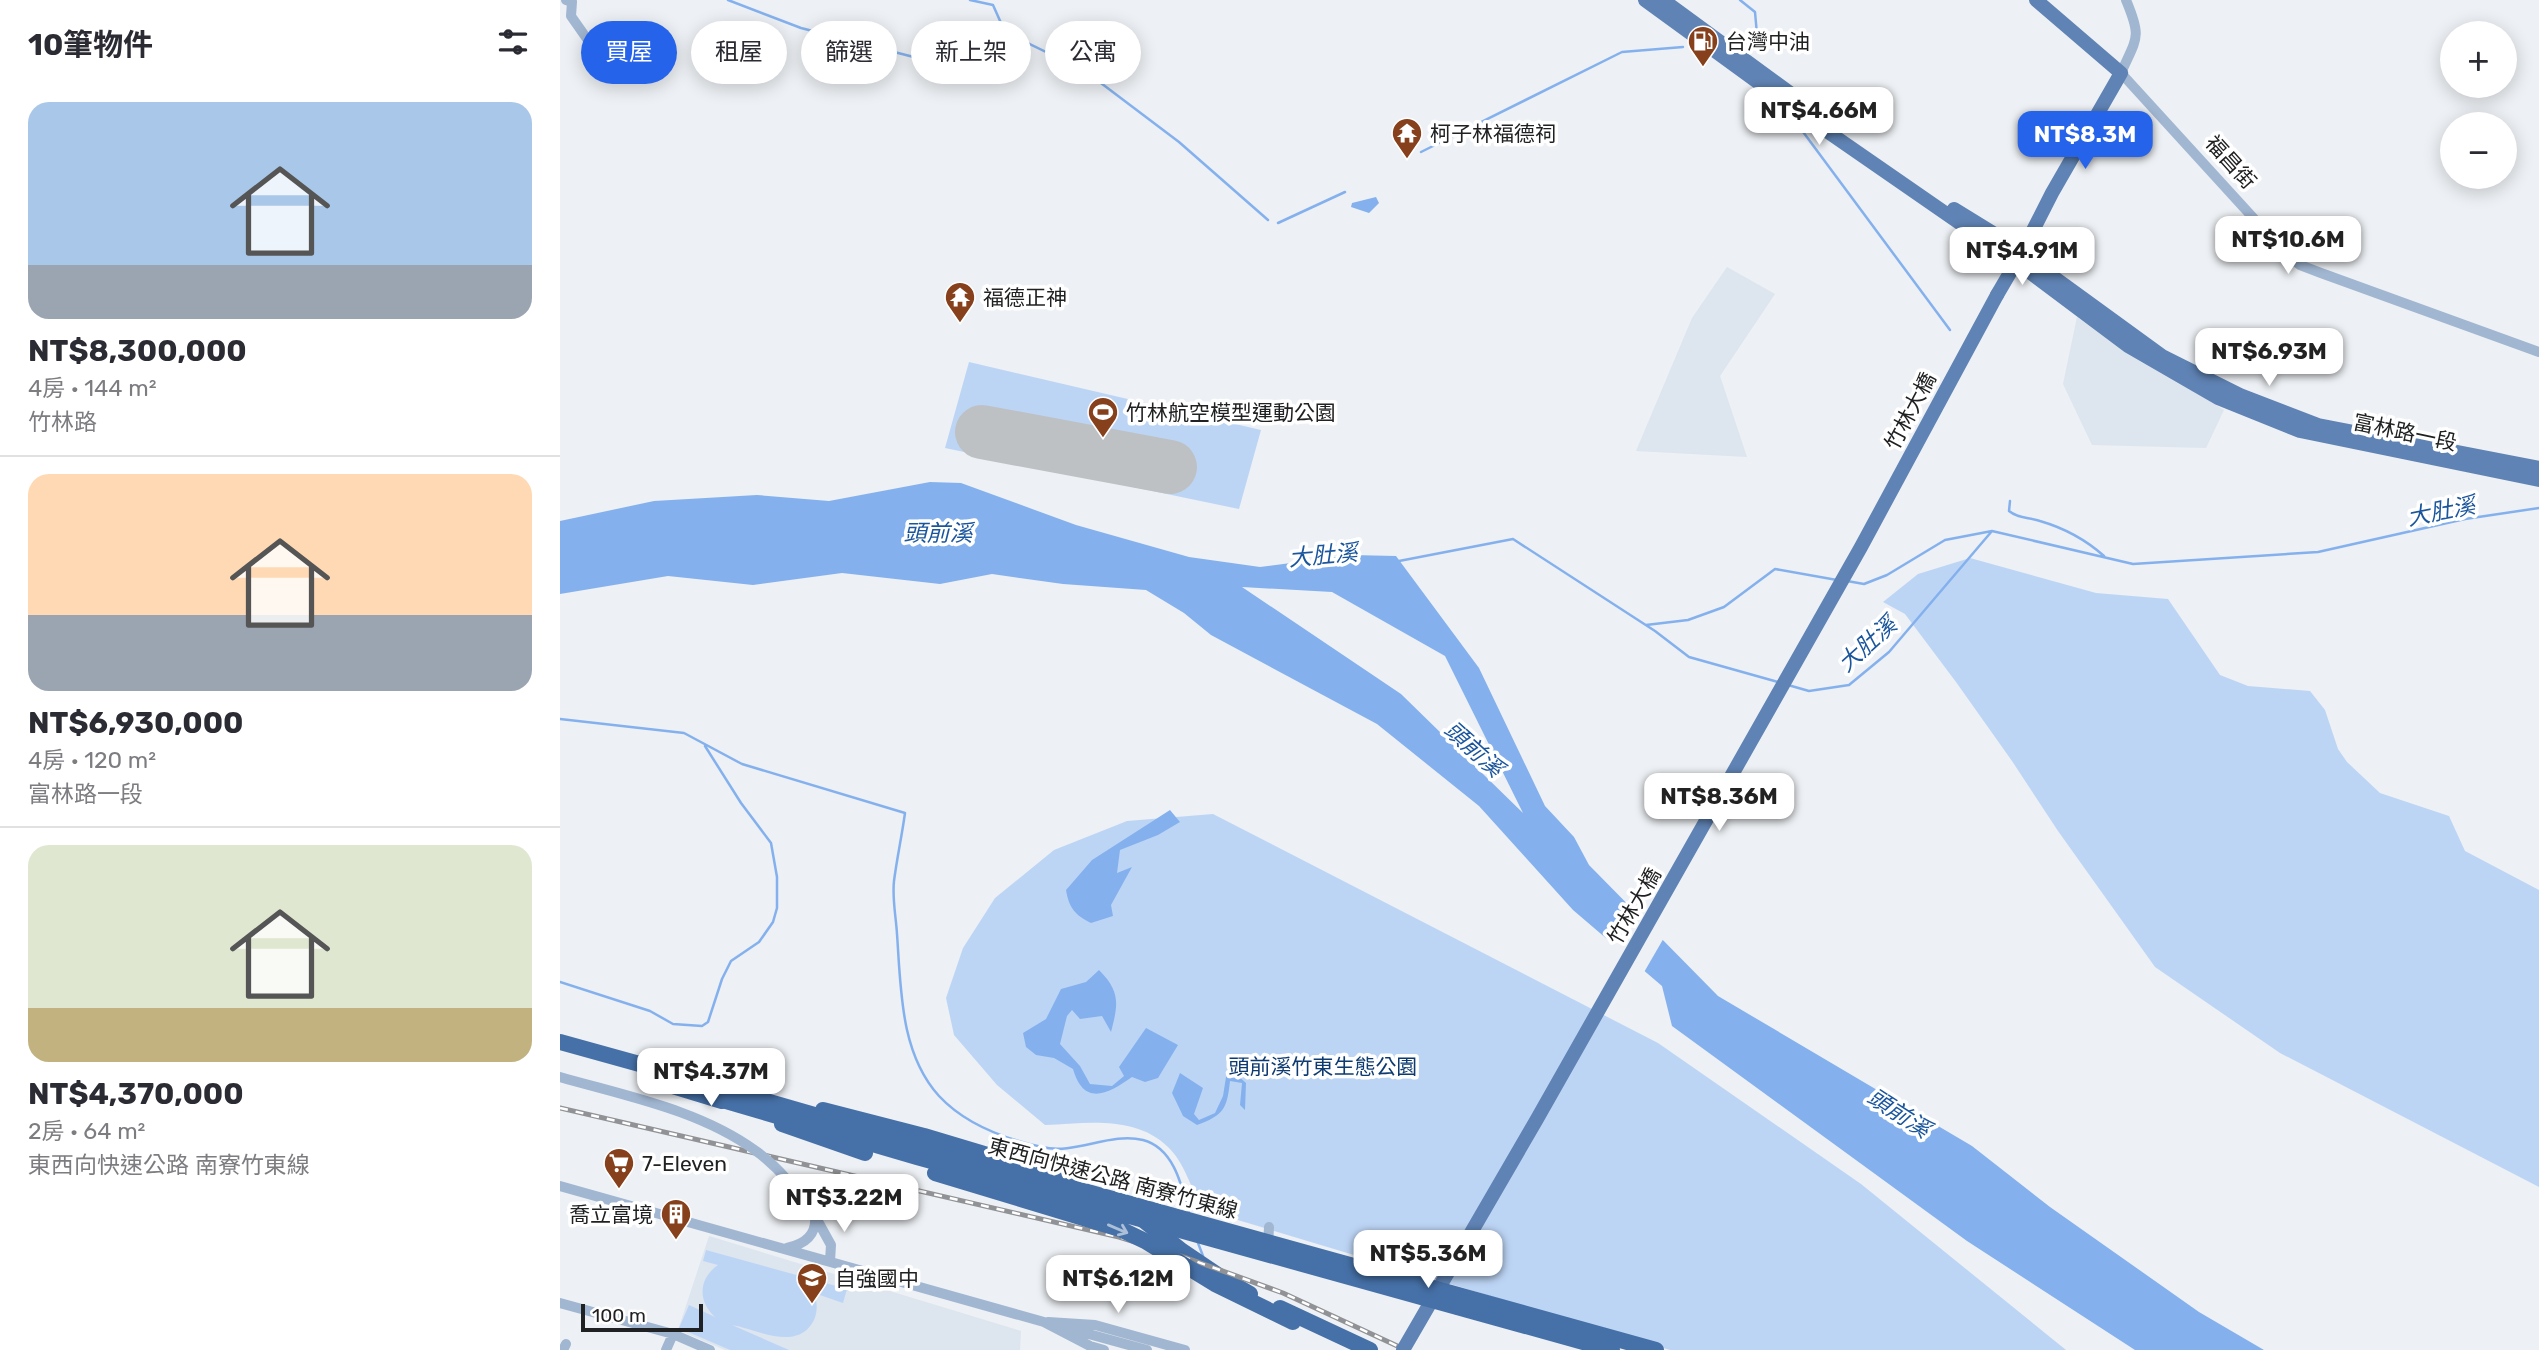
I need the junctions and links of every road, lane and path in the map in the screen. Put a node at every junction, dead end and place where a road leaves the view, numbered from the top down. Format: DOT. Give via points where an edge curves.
graph roads {
  1 [pos="566,0"];
  2 [pos="1645,0"];
  3 [pos="1663,0"];
  4 [pos="2036,0"];
  5 [pos="2126,0"];
  6 [pos="581,30"];
  7 [pos="1738,61"];
  8 [pos="2121,73"];
  9 [pos="2019,258"];
  10 [pos="2539,352"];
  11 [pos="2539,468"];
  12 [pos="2539,480"];
  13 [pos="560,1042"];
  14 [pos="560,1054"];
  15 [pos="560,1077"];
  16 [pos="712,1091"];
  17 [pos="560,1186"];
  18 [pos="815,1215"];
  19 [pos="1269,1227"];
  20 [pos="784,1248"];
  21 [pos="831,1261"];
  22 [pos="560,1303"];
  23 [pos="1044,1322"];
  24 [pos="673,1334"];
  25 [pos="666,1350"];
  26 [pos="710,1350"];
  27 [pos="1104,1350"];
  28 [pos="1147,1350"];
  29 [pos="1185,1350"];
  30 [pos="1354,1350"];
  31 [pos="1370,1350"];
  32 [pos="1403,1350"];
  33 [pos="1586,1350"];
  34 [pos="1612,1350"];
  35 [pos="1656,1350"];
  1 -- 6 [label="street" via="572,2 571,16"];
  2 -- 7 [label="main road"];
  3 -- 7 [label="main road"];
  4 -- 8 [label="main road, 福昌街"];
  5 -- 8 [label="street" via="2137,30"];
  7 -- 9 [label="main road" via="1993,233"];
  8 -- 9 [label="main road, 竹林大橋"];
  8 -- 10 [label="street, 福昌街" via="2300,265"];
  9 -- 11 [label="main road, 富林路一段" via="2162,356 2240,395 2318,425"];
  9 -- 12 [label="main road, 富林路一段" via="2128,346 2218,398 2300,431"];
  9 -- 32 [label="main road, 竹林大橋, bridge" via="1861,547"];
  13 -- 16 [label="highway, 東西向快速公路 南寮竹東線"];
  14 -- 16 [label="highway, 東西向快速公路 南寮竹東線"];
  15 -- 18 [label="street, bridge" via="674,1111 734,1136 776,1168"];
  16 -- 30 [label="highway, one-way, bridge" via="865,1153 1120,1229 1252,1304"];
  16 -- 31 [label="highway, bridge" via="788,1101 1063,1177 1126,1208 1219,1276 1258,1298"];
  16 -- 34 [label="highway, 東西向快速公路 南寮竹東線, bridge" via="931,1161"];
  16 -- 35 [label="highway, 東西向快速公路 南寮竹東線, bridge"];
  17 -- 20 [label="street"];
  18 -- 20 [label="street" via="810,1237"];
  18 -- 21 [label="street" via="831,1245"];
  19 -- 33 [label="street" via="1268,1246 1276,1265"];
  20 -- 21 [label="street"];
  21 -- 23 [label="street"];
  22 -- 24 [label="street"];
  23 -- 27 [label="street"];
  23 -- 28 [label="street"];
  23 -- 29 [label="street" via="1095,1325"];
  24 -- 25 [label="street"];
  24 -- 26 [label="street"];
}
